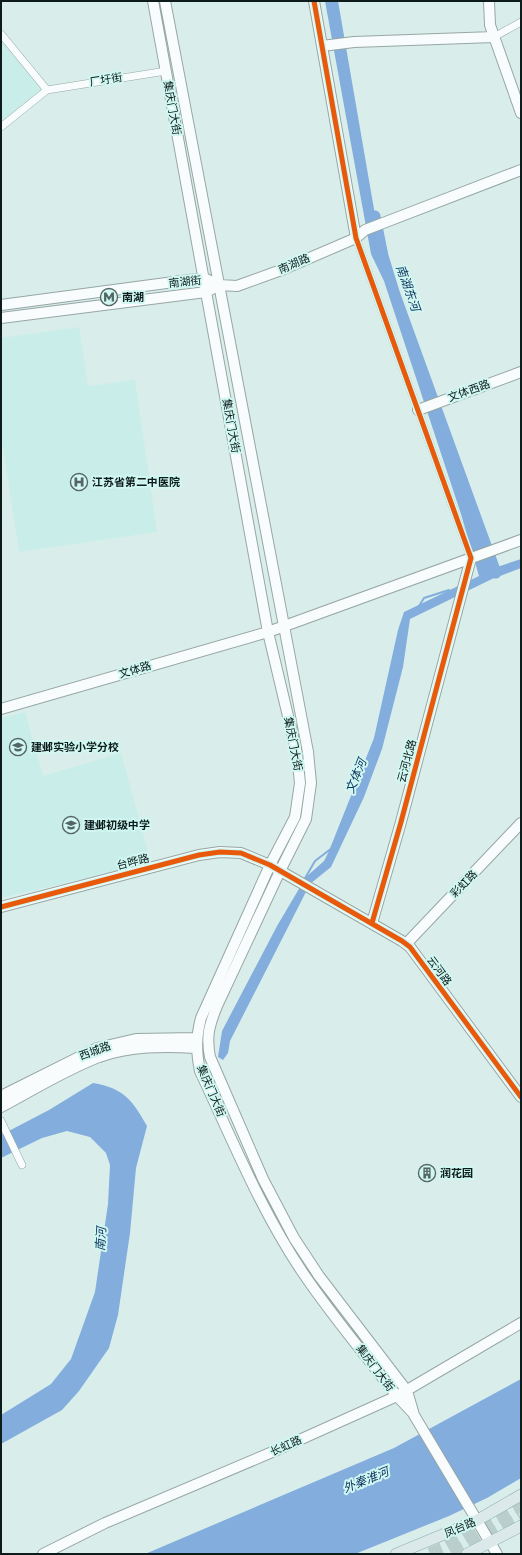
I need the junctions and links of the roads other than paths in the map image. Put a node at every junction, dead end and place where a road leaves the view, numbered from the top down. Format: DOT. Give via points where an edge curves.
graph roads {
  1 [pos="153,1"];
  2 [pos="166,1"];
  3 [pos="314,1"];
  4 [pos="489,1"];
  5 [pos="521,22"];
  6 [pos="1,34"];
  7 [pos="494,37"];
  8 [pos="322,46"];
  9 [pos="166,71"];
  10 [pos="47,90"];
  11 [pos="521,113"];
  12 [pos="1,127"];
  13 [pos="521,170"];
  14 [pos="356,238"];
  15 [pos="204,278"];
  16 [pos="219,285"];
  17 [pos="206,292"];
  18 [pos="1,304"];
  19 [pos="1,318"];
  20 [pos="521,372"];
  21 [pos="422,409"];
  22 [pos="521,540"];
  23 [pos="472,557"];
  24 [pos="284,626"];
  25 [pos="268,632"];
  26 [pos="1,709"];
  27 [pos="521,823"];
  28 [pos="270,865"];
  29 [pos="280,871"];
  30 [pos="294,878"];
  31 [pos="1,907"];
  32 [pos="372,923"];
  33 [pos="406,944"];
  34 [pos="196,1043"];
  35 [pos="1,1096"];
  36 [pos="521,1096"];
  37 [pos="1,1107"];
  38 [pos="1,1120"];
  39 [pos="22,1165"];
  40 [pos="521,1322"];
  41 [pos="407,1391"];
  42 [pos="397,1396"];
  43 [pos="416,1417"];
  44 [pos="521,1495"];
  45 [pos="476,1521"];
  46 [pos="521,1526"];
  47 [pos="490,1543"];
  48 [pos="405,1553"];
  49 [pos="43,1554"];
  50 [pos="467,1554"];
  51 [pos="497,1554"];
  1 -- 9 [label="main road, 集庆门大街"];
  2 -- 16 [label="main road, 集庆门大街"];
  3 -- 8 [label="main road"];
  4 -- 7 [label="main road" via="490,24"];
  5 -- 7 [label="street"];
  6 -- 10 [label="street"];
  7 -- 8 [label="main road" via="354,42"];
  7 -- 11 [label="main road"];
  8 -- 14 [label="main road"];
  9 -- 10 [label="street, 厂圩街"];
  9 -- 15 [label="main road, 集庆门大街"];
  10 -- 12 [label="street, 厂圩街"];
  13 -- 14 [label="main road, 南湖路" via="365,230"];
  14 -- 16 [label="main road, 南湖路" via="284,269 236,286"];
  14 -- 21 [label="street"];
  15 -- 16 [label="main road, 南湖街"];
  15 -- 17 [label="main road, 集庆门大街"];
  15 -- 18 [label="main road, 南湖街"];
  16 -- 17 [label="main road, 南湖街"];
  16 -- 24 [label="main road, 集庆门大街"];
  17 -- 19 [label="main road, 南湖街"];
  17 -- 25 [label="main road, 集庆门大街"];
  20 -- 21 [label="main road, 文体西路"];
  21 -- 23 [label="street"];
  22 -- 23 [label="main road, 文体路"];
  23 -- 24 [label="main road, 文体路"];
  23 -- 32 [label="main road, 云河北路"];
  24 -- 25 [label="main road, 文体路"];
  24 -- 29 [label="main road, 集庆门大街" via="312,784 306,820"];
  25 -- 26 [label="main road, 文体路"];
  25 -- 28 [label="main road, 集庆门大街" via="297,754 300,783 295,816"];
  27 -- 33 [label="main road, 彩虹路"];
  28 -- 29 [label="main road, 台晔路"];
  28 -- 31 [label="main road, 台晔路" via="241,853 220,852"];
  28 -- 34 [label="main road, 集庆门大街" via="201,1018"];
  29 -- 30 [label="main road, 台晔路"];
  29 -- 41 [label="main road, 集庆门大街" via="210,1023 207,1042 210,1057 263,1179 294,1238 319,1276"];
  30 -- 32 [label="main road, 云河路"];
  32 -- 33 [label="main road, 云河路"];
  33 -- 36 [label="main road, 云河路"];
  34 -- 35 [label="main road, 西城路" via="136,1039 97,1048"];
  34 -- 37 [label="main road, 西城路" via="173,1047 138,1048 100,1057"];
  34 -- 42 [label="main road, 集庆门大街" via="200,1070 267,1213 303,1273"];
  38 -- 39 [label="street"];
  40 -- 41 [label="main road, 长虹路"];
  41 -- 42 [label="main road, 长虹路"];
  41 -- 43 [label="main road, 集庆门大街"];
  42 -- 43 [label="main road, 集庆门大街"];
  42 -- 49 [label="main road, 长虹路" via="105,1523"];
  43 -- 45 [label="main road, 集庆门大街"];
  44 -- 45 [label="main road, 凤台路"];
  45 -- 47 [label="main road, 集庆门大街"];
  45 -- 48 [label="main road, 凤台路"];
  46 -- 47 [label="main road"];
  47 -- 50 [label="main road"];
  47 -- 51 [label="main road, 集庆门大街"];
}
